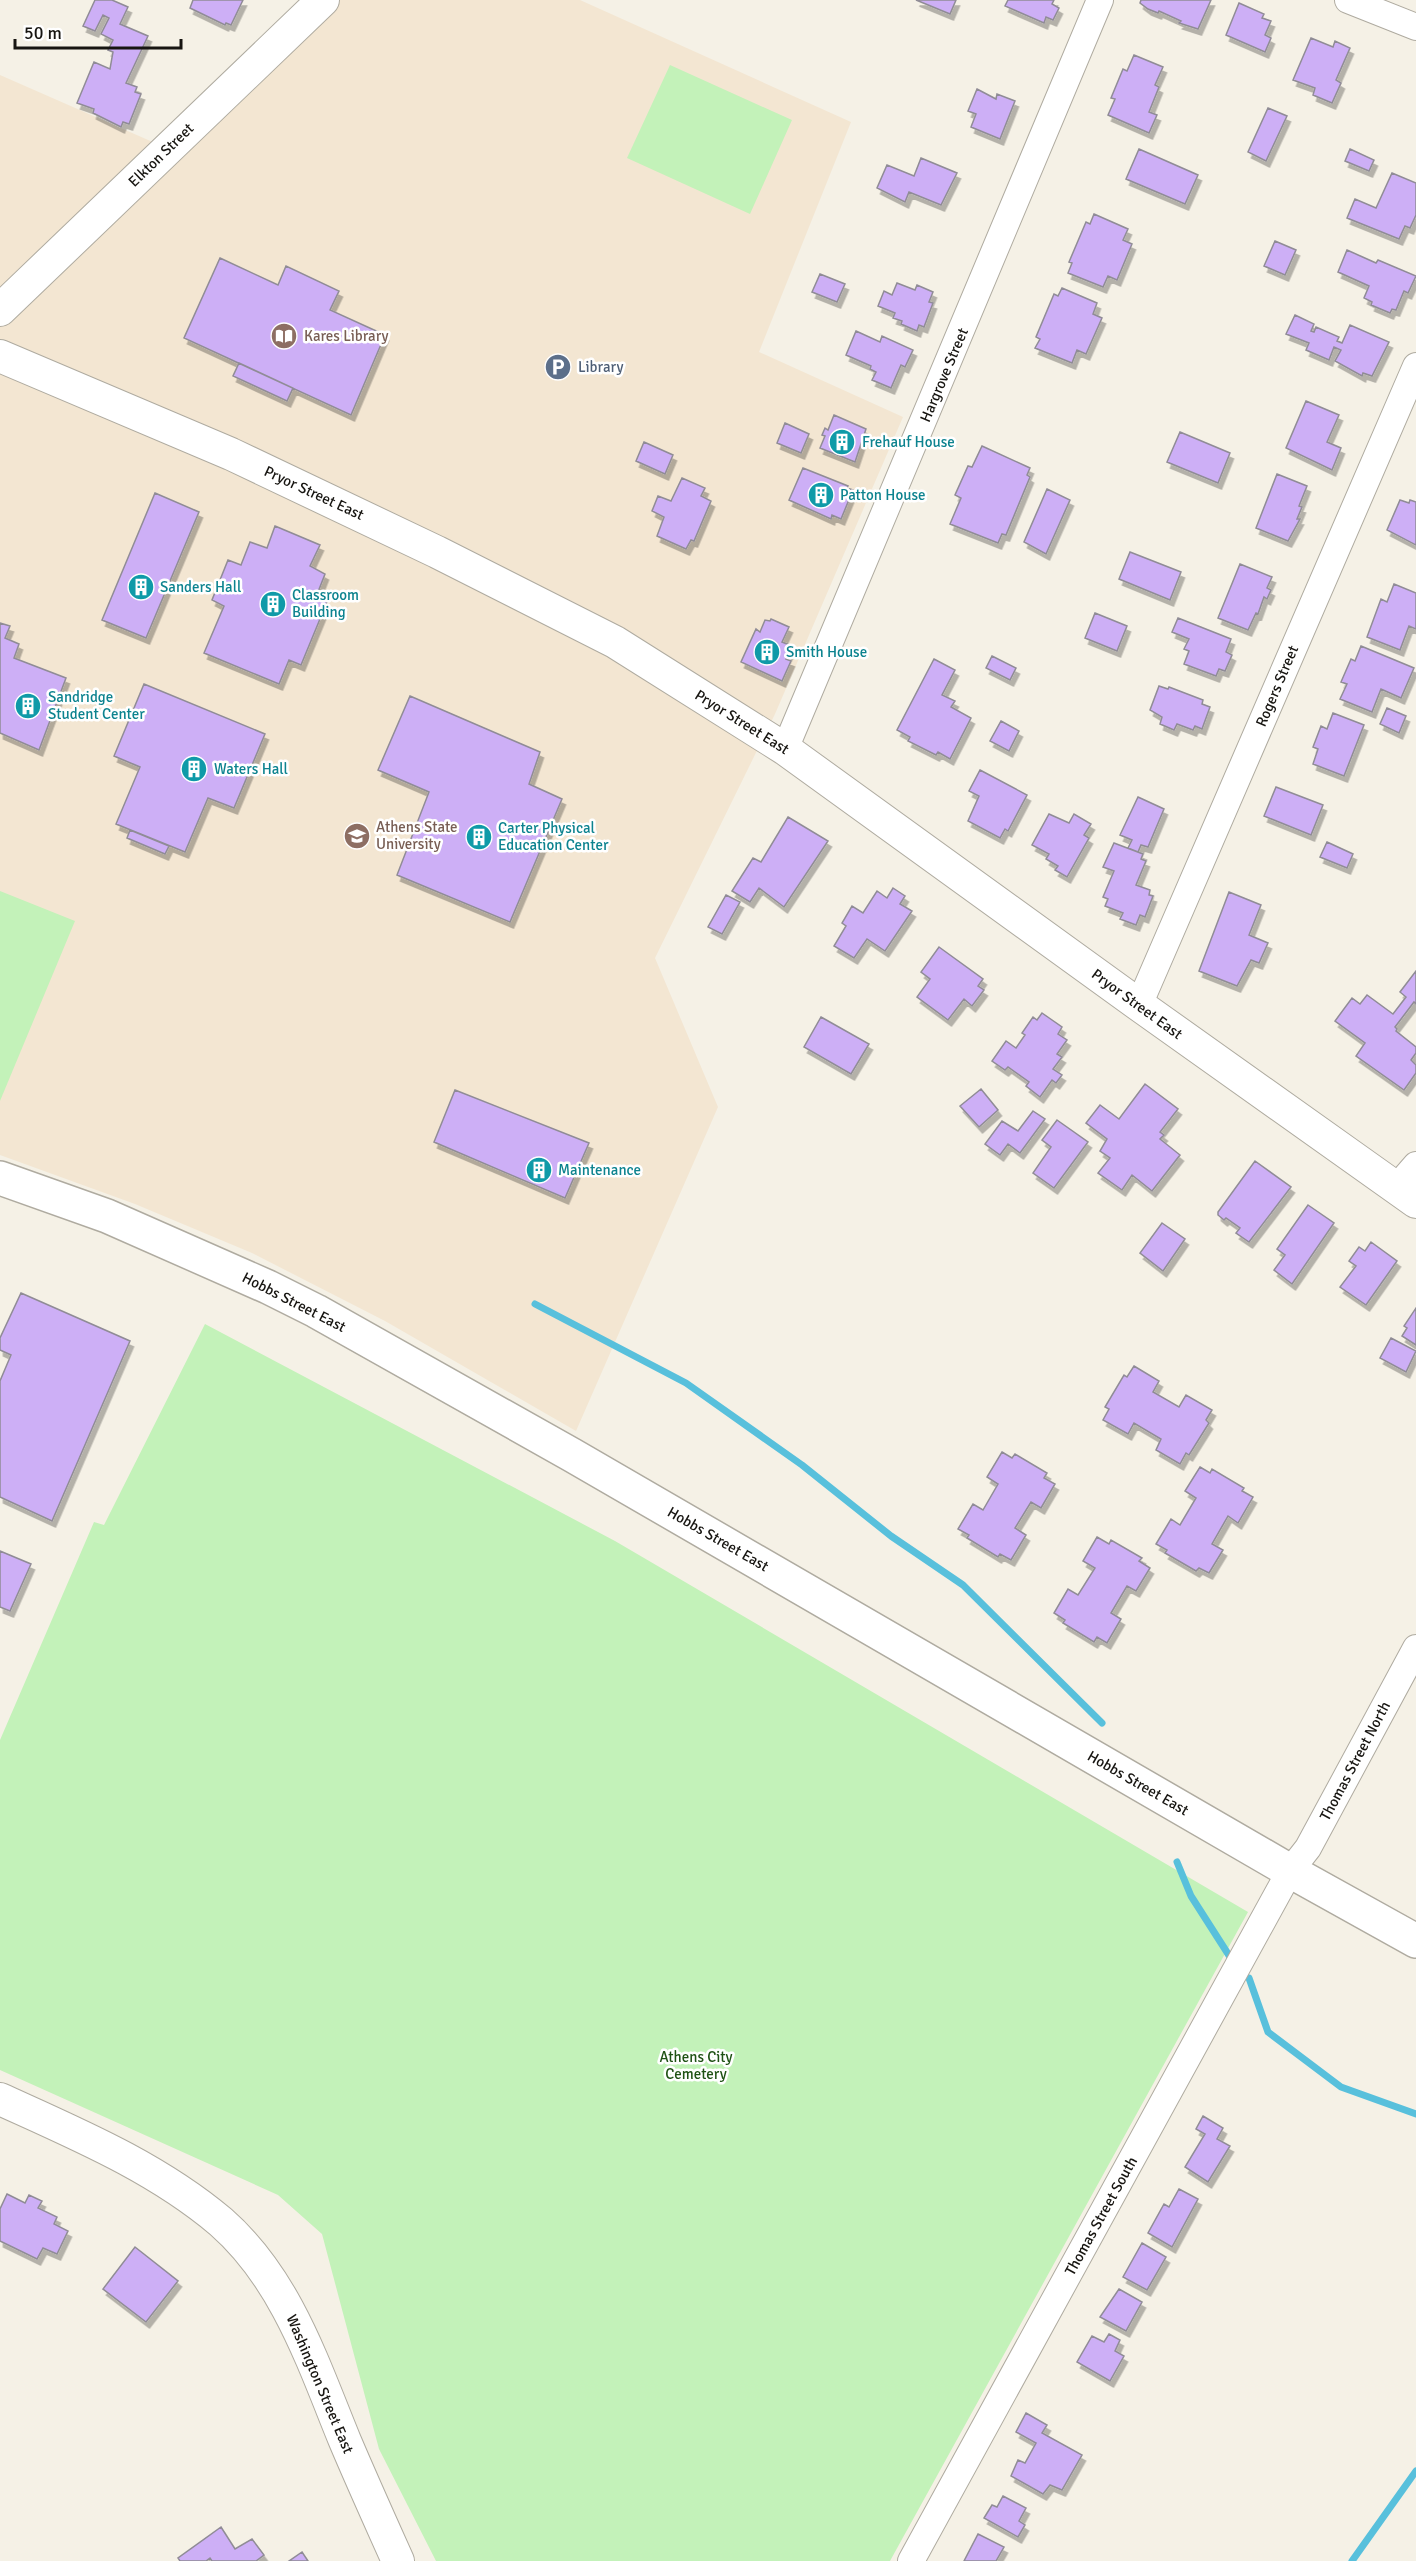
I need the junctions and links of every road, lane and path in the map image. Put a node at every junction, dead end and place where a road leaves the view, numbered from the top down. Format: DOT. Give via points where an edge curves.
graph roads {
  1 [pos="323,0"];
  2 [pos="1100,0"];
  3 [pos="1348,0"];
  4 [pos="1416,27"];
  5 [pos="0,310"];
  6 [pos="0,356"];
  7 [pos="1416,366"];
  8 [pos="785,749"];
  9 [pos="1138,1005"];
  10 [pos="0,1178"];
  11 [pos="1409,1185"];
  12 [pos="1416,1648"];
  13 [pos="1290,1871"];
  14 [pos="1416,1941"];
  15 [pos="0,2099"];
  16 [pos="398,2561"];
  17 [pos="911,2561"];
  1 -- 5 [label="street, Elkton Street"];
  2 -- 8 [label="street, Hargrove Street"];
  3 -- 4 [label="street"];
  6 -- 8 [label="street, Pryor Street East" via="231,453 447,557 615,642"];
  7 -- 9 [label="street, Rogers Street"];
  8 -- 9 [label="street, Pryor Street East"];
  9 -- 11 [label="street, Pryor Street East"];
  10 -- 13 [label="main road, Hobbs Street East" via="107,1216 316,1311"];
  12 -- 13 [label="street, Thomas Street North" via="1308,1848"];
  13 -- 14 [label="main road, Hobbs Street East"];
  13 -- 17 [label="street, Thomas Street South"];
  15 -- 16 [label="street, Washington Street East" via="154,2174 222,2223 246,2248 278,2290 300,2331"];
}
